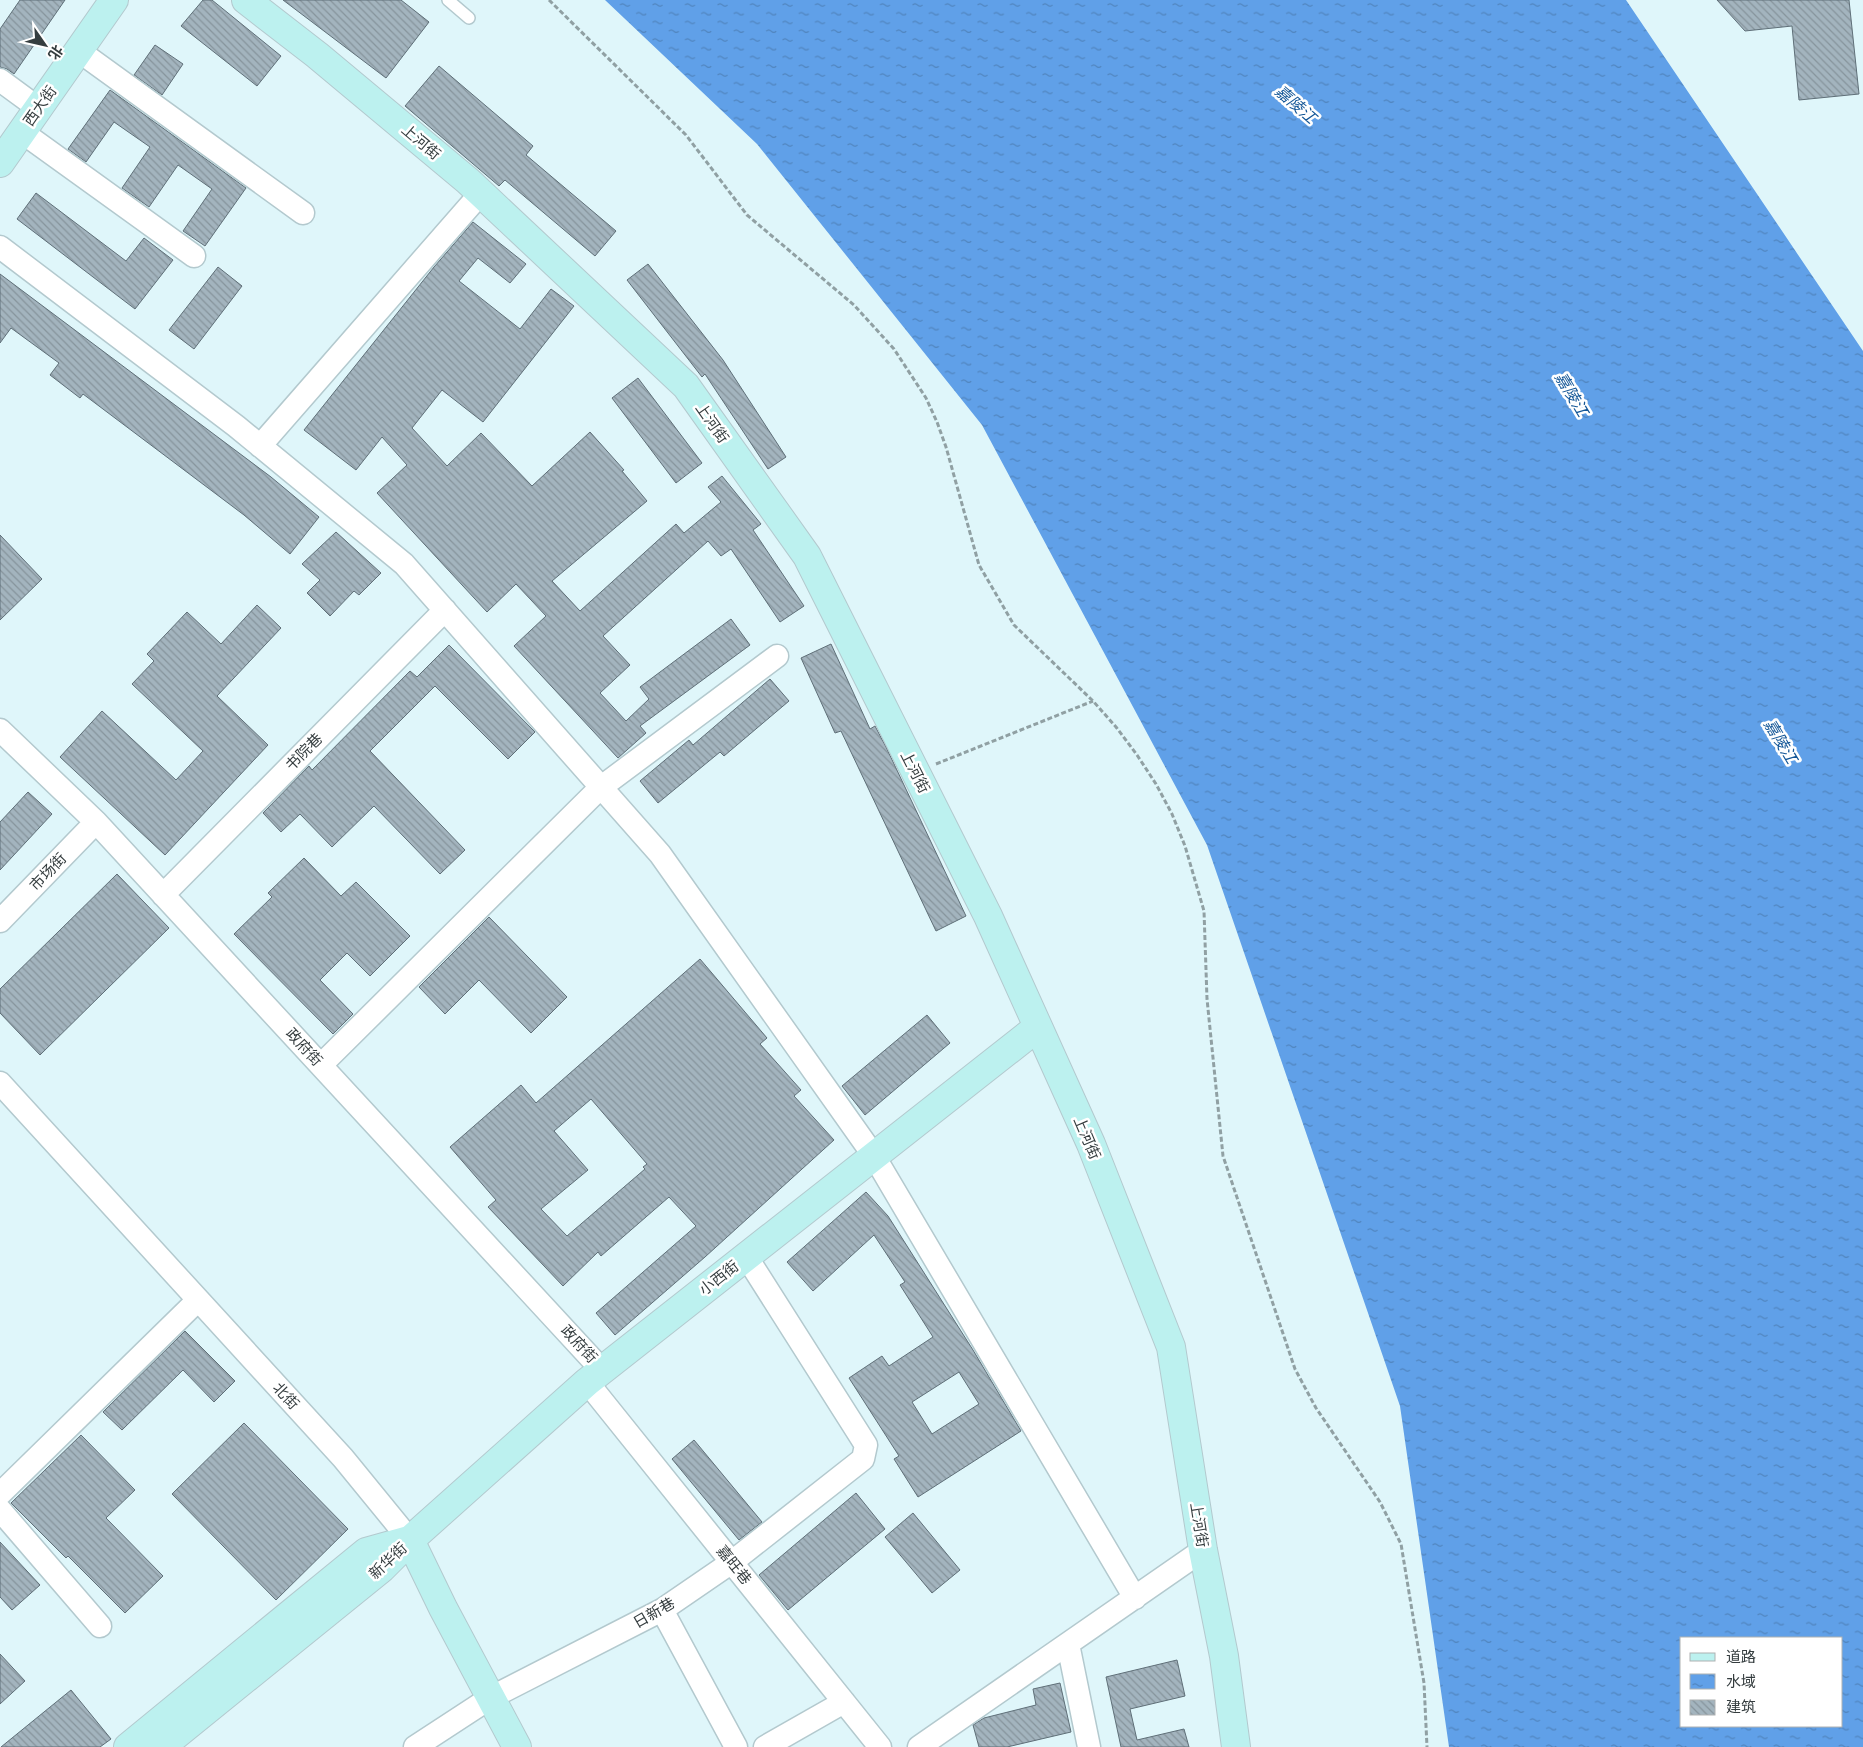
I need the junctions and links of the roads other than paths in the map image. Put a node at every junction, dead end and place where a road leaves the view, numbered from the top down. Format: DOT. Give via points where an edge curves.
graph roads {
  1 [pos="114,0"];
  2 [pos="246,0"];
  3 [pos="448,0"];
  4 [pos="470,18"];
  5 [pos="78,50"];
  6 [pos="0,80"];
  7 [pos="38,108"];
  8 [pos="22,132"];
  9 [pos="0,163"];
  10 [pos="481,193"];
  11 [pos="303,213"];
  12 [pos="0,247"];
  13 [pos="194,256"];
  14 [pos="260,446"];
  15 [pos="445,610"];
  16 [pos="777,656"];
  17 [pos="0,730"];
  18 [pos="600,788"];
  19 [pos="96,822"];
  20 [pos="163,895"];
  21 [pos="0,921"];
  22 [pos="1038,1027"];
  23 [pos="321,1065"];
  24 [pos="0,1083"];
  25 [pos="874,1156"];
  26 [pos="746,1256"];
  27 [pos="198,1300"];
  28 [pos="595,1376"];
  29 [pos="0,1494"];
  30 [pos="0,1510"];
  31 [pos="410,1540"];
  32 [pos="1203,1550"];
  33 [pos="732,1562"];
  34 [pos="1135,1598"];
  35 [pos="662,1610"];
  36 [pos="100,1626"];
  37 [pos="1068,1644"];
  38 [pos="490,1698"];
  39 [pos="844,1702"];
  40 [pos="128,1747"];
  41 [pos="161,1747"];
  42 [pos="415,1747"];
  43 [pos="516,1747"];
  44 [pos="736,1747"];
  45 [pos="765,1747"];
  46 [pos="880,1747"];
  47 [pos="920,1747"];
  48 [pos="1089,1747"];
  49 [pos="1236,1747"];
  1 -- 5 [label="street, 西大街"];
  2 -- 10 [label="street, 上河街" via="317,55"];
  3 -- 4 [label="lane"];
  5 -- 7 [label="street, 西大街"];
  5 -- 11 [label="street"];
  6 -- 7 [label="street"];
  7 -- 8 [label="street, 西大街"];
  8 -- 9 [label="street, 西大街"];
  8 -- 13 [label="street"];
  10 -- 14 [label="street"];
  10 -- 22 [label="street, 上河街" via="686,386 807,556 988,916"];
  12 -- 14 [label="street"];
  14 -- 15 [label="street" via="404,564"];
  15 -- 18 [label="street"];
  15 -- 20 [label="street, 书院巷"];
  16 -- 18 [label="street"];
  17 -- 19 [label="street, 政府街"];
  18 -- 23 [label="street"];
  18 -- 25 [label="street" via="660,854"];
  19 -- 20 [label="street, 政府街"];
  19 -- 21 [label="street, 市场街"];
  20 -- 23 [label="street, 政府街"];
  22 -- 25 [label="street, 小西街"];
  22 -- 32 [label="street, 上河街" via="1091,1144 1171,1348"];
  23 -- 28 [label="street, 政府街"];
  24 -- 27 [label="street, 北街"];
  25 -- 26 [label="street, 小西街"];
  25 -- 34 [label="street"];
  26 -- 28 [label="street, 小西街"];
  26 -- 33 [label="street, 日新巷" via="866,1445 863,1460"];
  27 -- 29 [label="street"];
  27 -- 31 [label="street, 北街" via="343,1458"];
  28 -- 31 [label="street, 小西街"];
  28 -- 33 [label="street, 嘉旺巷"];
  30 -- 36 [label="street"];
  31 -- 38 [label="street, 北街"];
  31 -- 40 [label="street, 新华街" via="366,1552"];
  31 -- 41 [label="street, 新华街" via="382,1568"];
  32 -- 34 [label="street"];
  32 -- 49 [label="street, 上河街" via="1224,1656"];
  33 -- 35 [label="street, 日新巷"];
  33 -- 39 [label="street, 嘉旺巷"];
  34 -- 37 [label="street"];
  35 -- 38 [label="street, 日新巷"];
  35 -- 44 [label="street"];
  37 -- 47 [label="street"];
  37 -- 48 [label="street"];
  38 -- 42 [label="street, 日新巷"];
  38 -- 43 [label="street, 北街"];
  39 -- 45 [label="street"];
  39 -- 46 [label="street, 嘉旺巷"];
}
